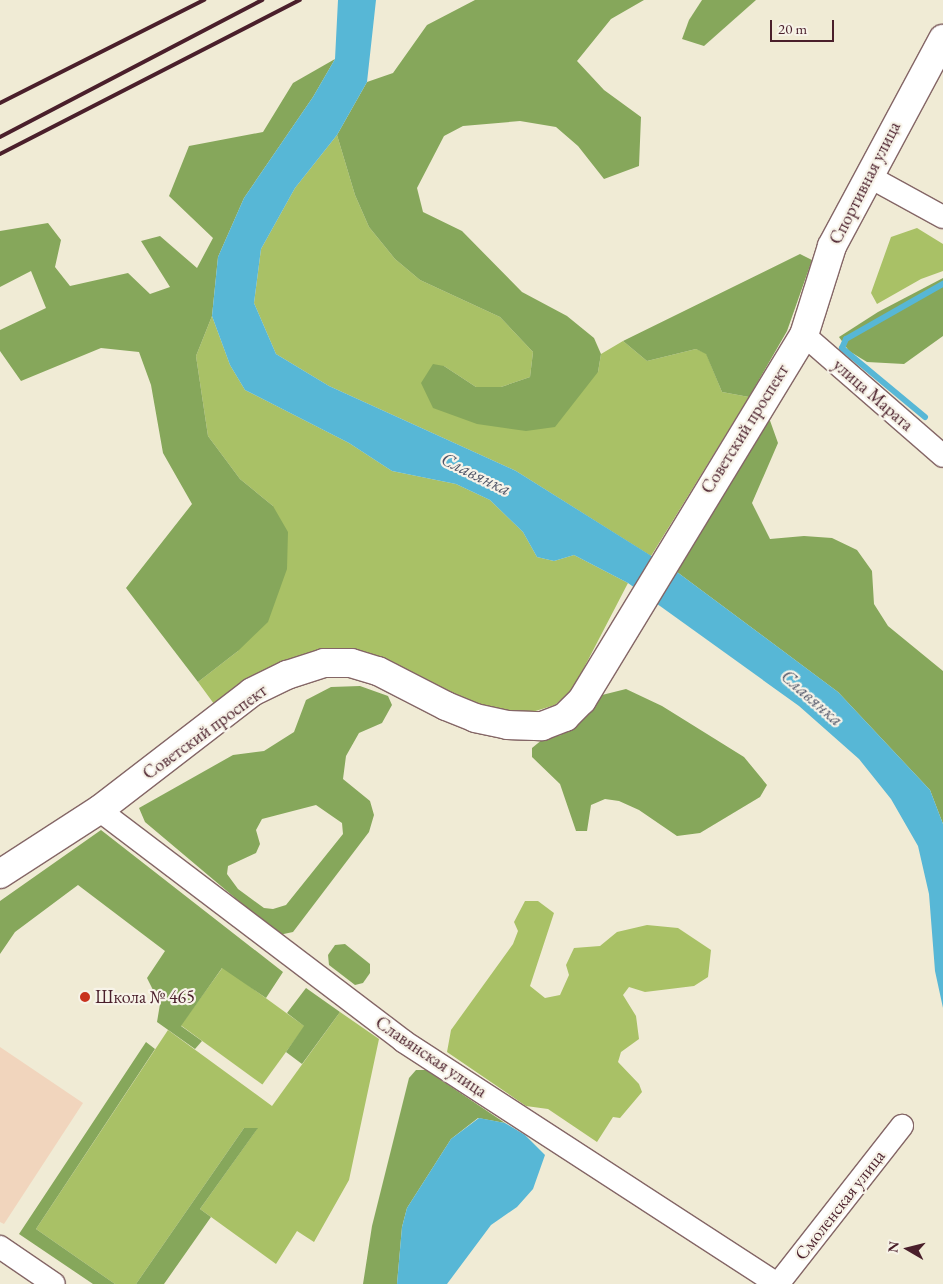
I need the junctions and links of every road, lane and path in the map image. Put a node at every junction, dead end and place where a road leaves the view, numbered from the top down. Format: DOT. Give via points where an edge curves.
graph roads {
  1 [pos="943,39"];
  2 [pos="868,176"];
  3 [pos="943,217"];
  4 [pos="804,334"];
  5 [pos="943,456"];
  6 [pos="99,810"];
  7 [pos="0,874"];
  8 [pos="902,1126"];
  9 [pos="0,1247"];
  10 [pos="54,1284"];
  11 [pos="777,1284"];
  1 -- 2 [label="street, Спортивная улица"];
  2 -- 3 [label="street"];
  2 -- 4 [label="street, Спортивная улица" via="832,246"];
  4 -- 5 [label="street, улица Марата"];
  4 -- 6 [label="street, Советский проспект" via="582,700 565,717 542,726 507,725 475,718 378,671 351,663 324,664 287,675 252,692"];
  6 -- 7 [label="street, Советский проспект"];
  6 -- 11 [label="street, Славянская улица" via="403,1041"];
  8 -- 11 [label="street, Смоленская улица"];
  9 -- 10 [label="street"];
}
